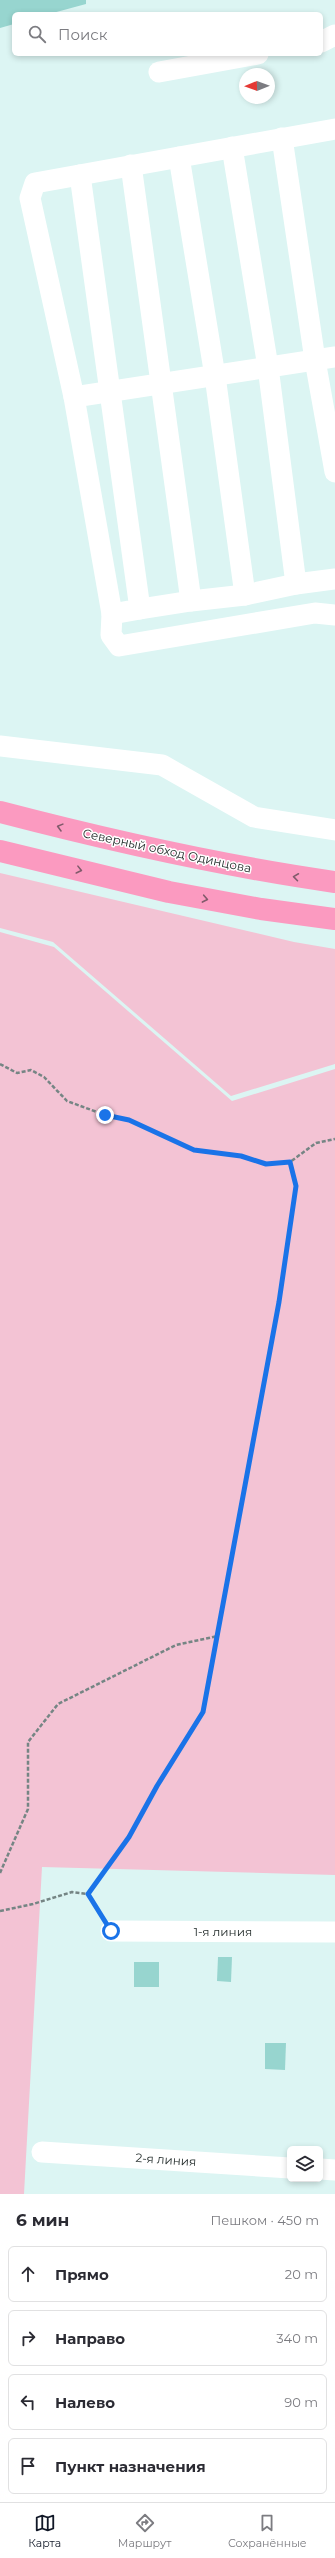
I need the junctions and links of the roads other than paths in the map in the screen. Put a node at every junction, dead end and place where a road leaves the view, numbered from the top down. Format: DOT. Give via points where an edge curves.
graph roads {
  1 [pos="335,35"];
  2 [pos="323,41"];
  3 [pos="247,56"];
  4 [pos="159,72"];
  5 [pos="334,134"];
  6 [pos="282,138"];
  7 [pos="232,147"];
  8 [pos="179,156"];
  9 [pos="131,166"];
  10 [pos="80,175"];
  11 [pos="335,357"];
  12 [pos="314,360"];
  13 [pos="268,368"];
  14 [pos="215,376"];
  15 [pos="161,384"];
  16 [pos="109,392"];
  17 [pos="74,397"];
  18 [pos="335,472"];
  19 [pos="335,579"];
  20 [pos="296,584"];
  21 [pos="245,595"];
  22 [pos="191,600"];
  23 [pos="140,609"];
  24 [pos="112,614"];
  25 [pos="335,615"];
  26 [pos="0,746"];
  27 [pos="0,812"];
  28 [pos="335,830"];
  29 [pos="0,851"];
  30 [pos="335,882"];
  31 [pos="335,919"];
  32 [pos="111,1931"];
  33 [pos="335,1932"];
  34 [pos="42,2152"];
  35 [pos="287,2168"];
  36 [pos="323,2169"];
  37 [pos="335,2170"];
  1 -- 2 [label="street"];
  3 -- 4 [label="street"];
  5 -- 6 [label="street"];
  6 -- 7 [label="street"];
  6 -- 12 [label="street"];
  7 -- 8 [label="street"];
  7 -- 13 [label="street"];
  8 -- 9 [label="street"];
  8 -- 14 [label="street"];
  9 -- 10 [label="street"];
  9 -- 15 [label="street"];
  10 -- 16 [label="street"];
  10 -- 17 [label="street" via="35,183 30,198"];
  11 -- 12 [label="street"];
  12 -- 13 [label="street"];
  12 -- 18 [label="street"];
  13 -- 14 [label="street"];
  13 -- 20 [label="street"];
  14 -- 15 [label="street"];
  14 -- 21 [label="street"];
  15 -- 16 [label="street"];
  15 -- 22 [label="street"];
  16 -- 17 [label="street"];
  16 -- 23 [label="street"];
  17 -- 24 [label="street"];
  19 -- 20 [label="street"];
  20 -- 21 [label="street"];
  21 -- 22 [label="street"];
  22 -- 23 [label="street"];
  23 -- 24 [label="street"];
  24 -- 25 [label="street" via="111,635 118,646 315,614"];
  26 -- 28 [label="street" via="162,765 254,818"];
  30 -- 27 [label="highway, Северный обход Одинцова, one-way" via="264,872 176,854"];
  29 -- 31 [label="highway, one-way" via="169,892 261,909"];
  32 -- 33 [label="street, 1-я линия"];
  34 -- 35 [label="street, 2-я линия"];
  36 -- 37 [label="street"];
}
